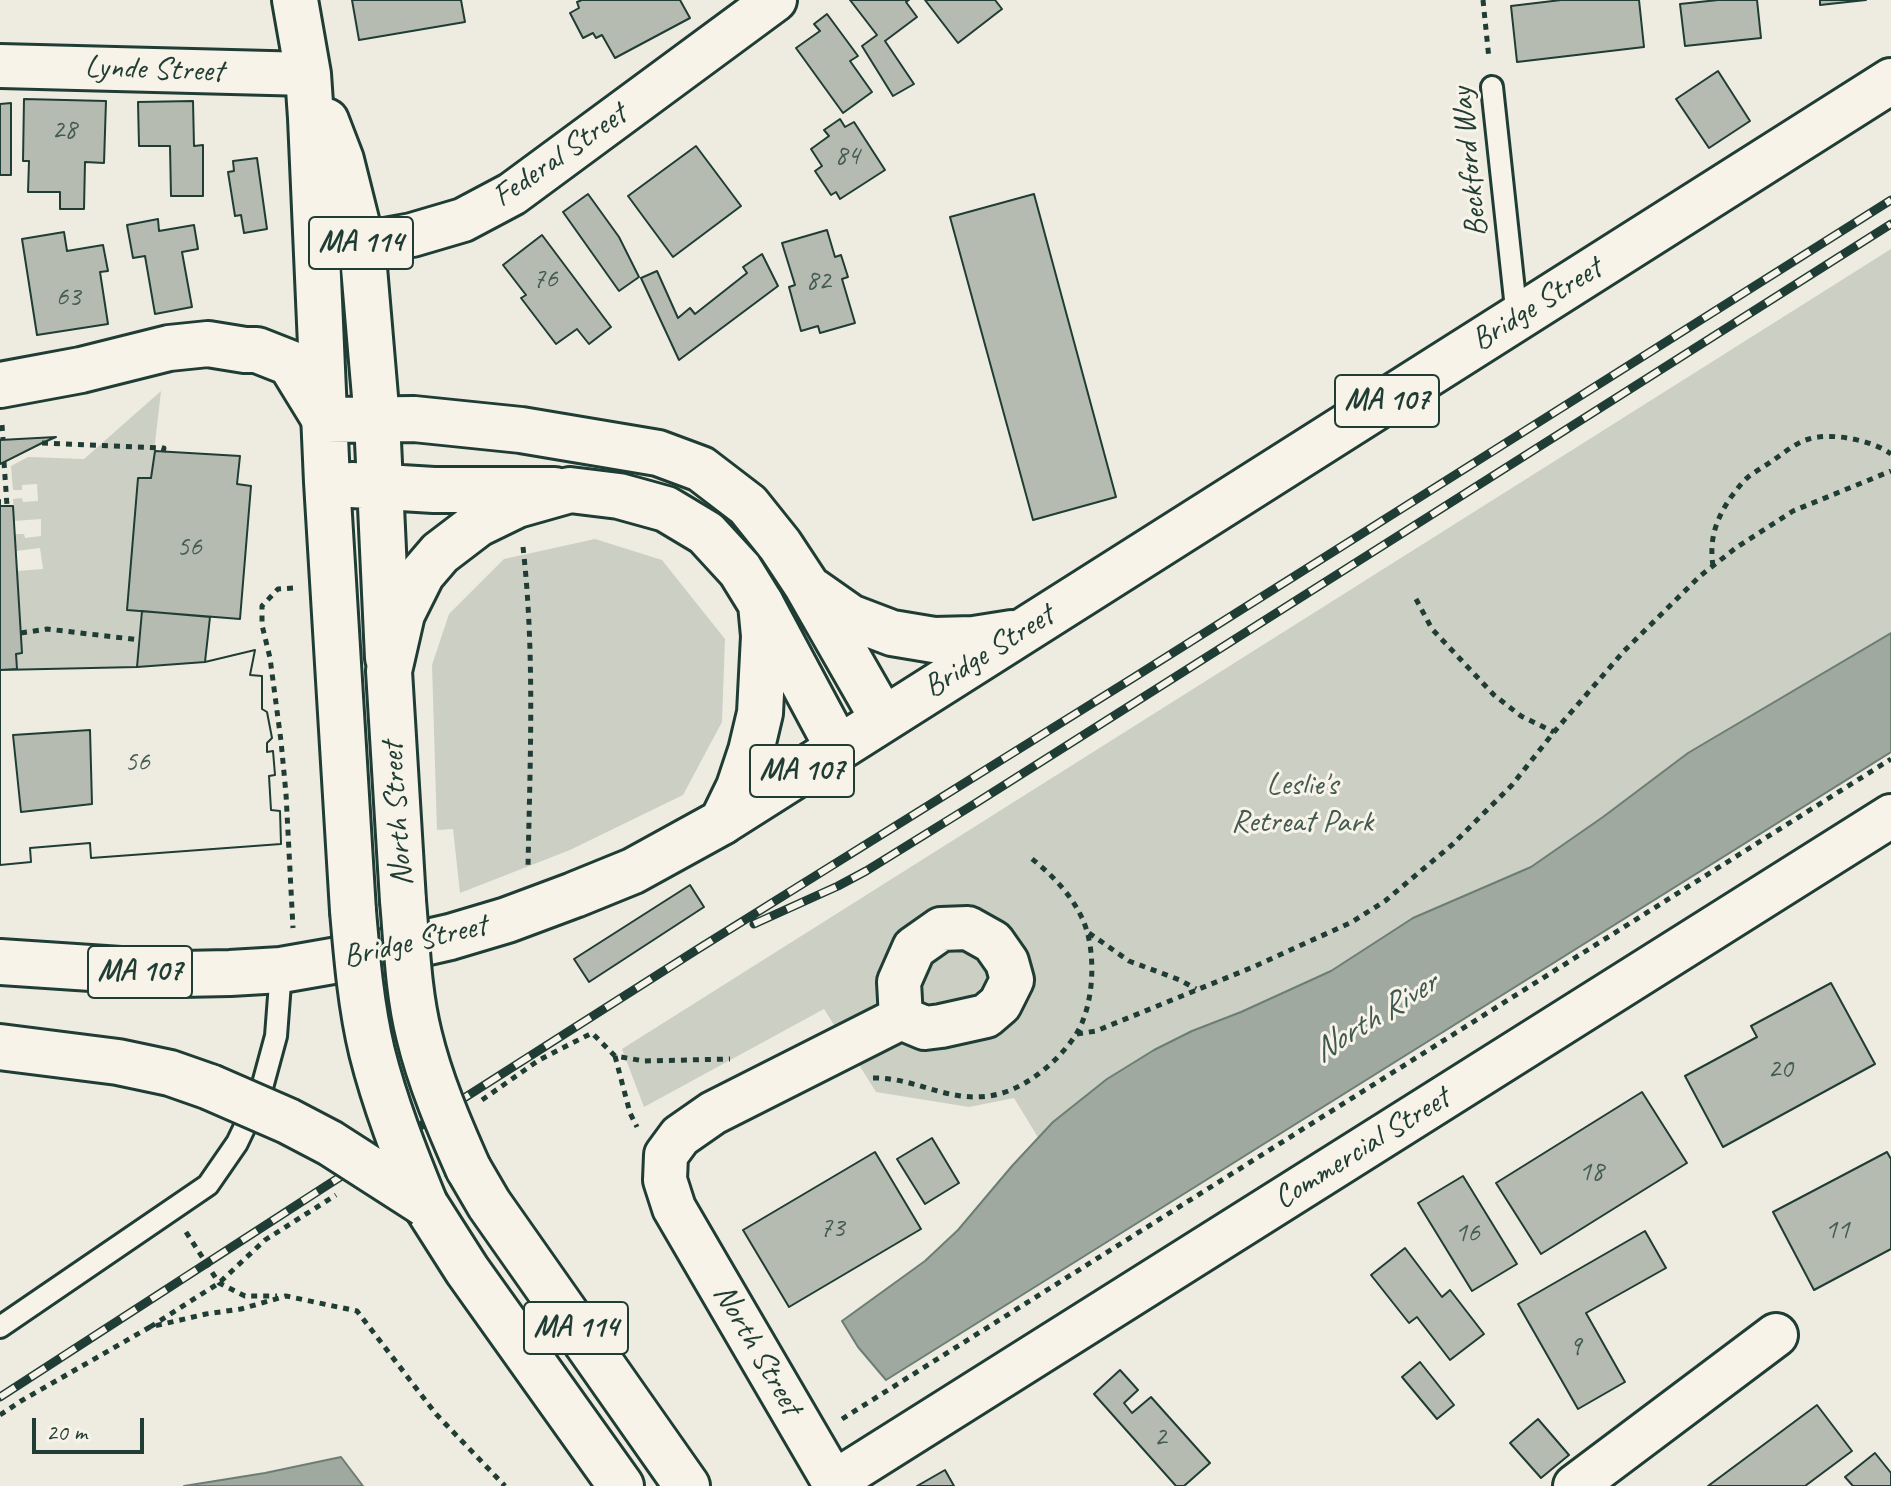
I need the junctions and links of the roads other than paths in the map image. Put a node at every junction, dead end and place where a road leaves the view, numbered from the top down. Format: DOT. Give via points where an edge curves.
graph roads {
  1 [pos="295,0"];
  2 [pos="775,0"];
  3 [pos="0,66"];
  4 [pos="308,74"];
  5 [pos="1891,81"];
  6 [pos="1492,87"];
  7 [pos="362,244"];
  8 [pos="318,248"];
  9 [pos="1517,318"];
  10 [pos="1,402"];
  11 [pos="325,420"];
  12 [pos="377,420"];
  13 [pos="327,482"];
  14 [pos="381,488"];
  15 [pos="570,490"];
  16 [pos="807,586"];
  17 [pos="761,604"];
  18 [pos="1022,631"];
  19 [pos="389,671"];
  20 [pos="883,719"];
  21 [pos="838,748"];
  22 [pos="1891,816"];
  23 [pos="722,822"];
  24 [pos="0,962"];
  25 [pos="288,969"];
  26 [pos="901,1018"];
  27 [pos="0,1047"];
  28 [pos="425,1204"];
  29 [pos="0,1327"];
  30 [pos="1776,1335"];
  31 [pos="835,1484"];
  32 [pos="621,1486"];
  33 [pos="687,1486"];
  34 [pos="1575,1486"];
  1 -- 4 [label="main road, North Street / MA 114"];
  2 -- 7 [label="street, Federal Street" via="512,194 463,220"];
  3 -- 4 [label="street, Lynde Street"];
  4 -- 7 [label="main road, North Street / MA 114" via="341,160"];
  4 -- 8 [label="main road, North Street / MA 114"];
  5 -- 9 [label="main road, Bridge Street / MA 107"];
  6 -- 9 [label="lane, Beckford Way"];
  7 -- 8 [label="street, Federal Street"];
  7 -- 12 [label="main road, North Street / MA 114"];
  8 -- 11 [label="main road, North Street / MA 114"];
  9 -- 18 [label="main road, Bridge Street / MA 107"];
  10 -- 11 [label="main road" via="81,370 208,344 257,350 290,363"];
  11 -- 12 [label="main road"];
  11 -- 13 [label="main road, North Street / MA 114"];
  12 -- 14 [label="main road, North Street / MA 114"];
  12 -- 16 [label="main road" via="521,430 658,453 701,469 748,505"];
  13 -- 14 [label="main road"];
  13 -- 28 [label="main road, North Street / MA 114, bridge" via="358,964 372,1053"];
  14 -- 15 [label="main road"];
  14 -- 19 [label="main road, North Street / MA 114"];
  15 -- 17 [label="main road" via="666,509 706,533 740,570"];
  15 -- 19 [label="main road" via="517,505 478,524 440,553 422,574 402,614"];
  16 -- 18 [label="main road" via="850,617 892,633 934,640"];
  16 -- 20 [label="main road"];
  17 -- 21 [label="main road"];
  17 -- 23 [label="main road" via="760,713 739,787"];
  18 -- 20 [label="main road, Bridge Street / MA 107"];
  19 -- 33 [label="main road, North Street / MA 114, bridge" via="409,975 430,1075 468,1168 489,1204"];
  20 -- 21 [label="main road, Bridge Street / MA 107"];
  21 -- 23 [label="main road, Bridge Street / MA 107"];
  22 -- 31 [label="street, Commercial Street"];
  23 -- 25 [label="main road, Bridge Street / MA 107" via="633,871 507,920 384,952"];
  24 -- 25 [label="main road, Bridge Street / MA 107" via="181,974"];
  25 -- 29 [label="lane" via="260,1095 237,1143 208,1185"];
  26 -- 31 [label="street, North Street" via="713,1113 680,1136 666,1155 665,1180 674,1208"];
  27 -- 28 [label="main road, bridge" via="118,1062 210,1087 330,1143"];
  28 -- 32 [label="main road, North Street / MA 114"];
  30 -- 34 [label="street"];
}
